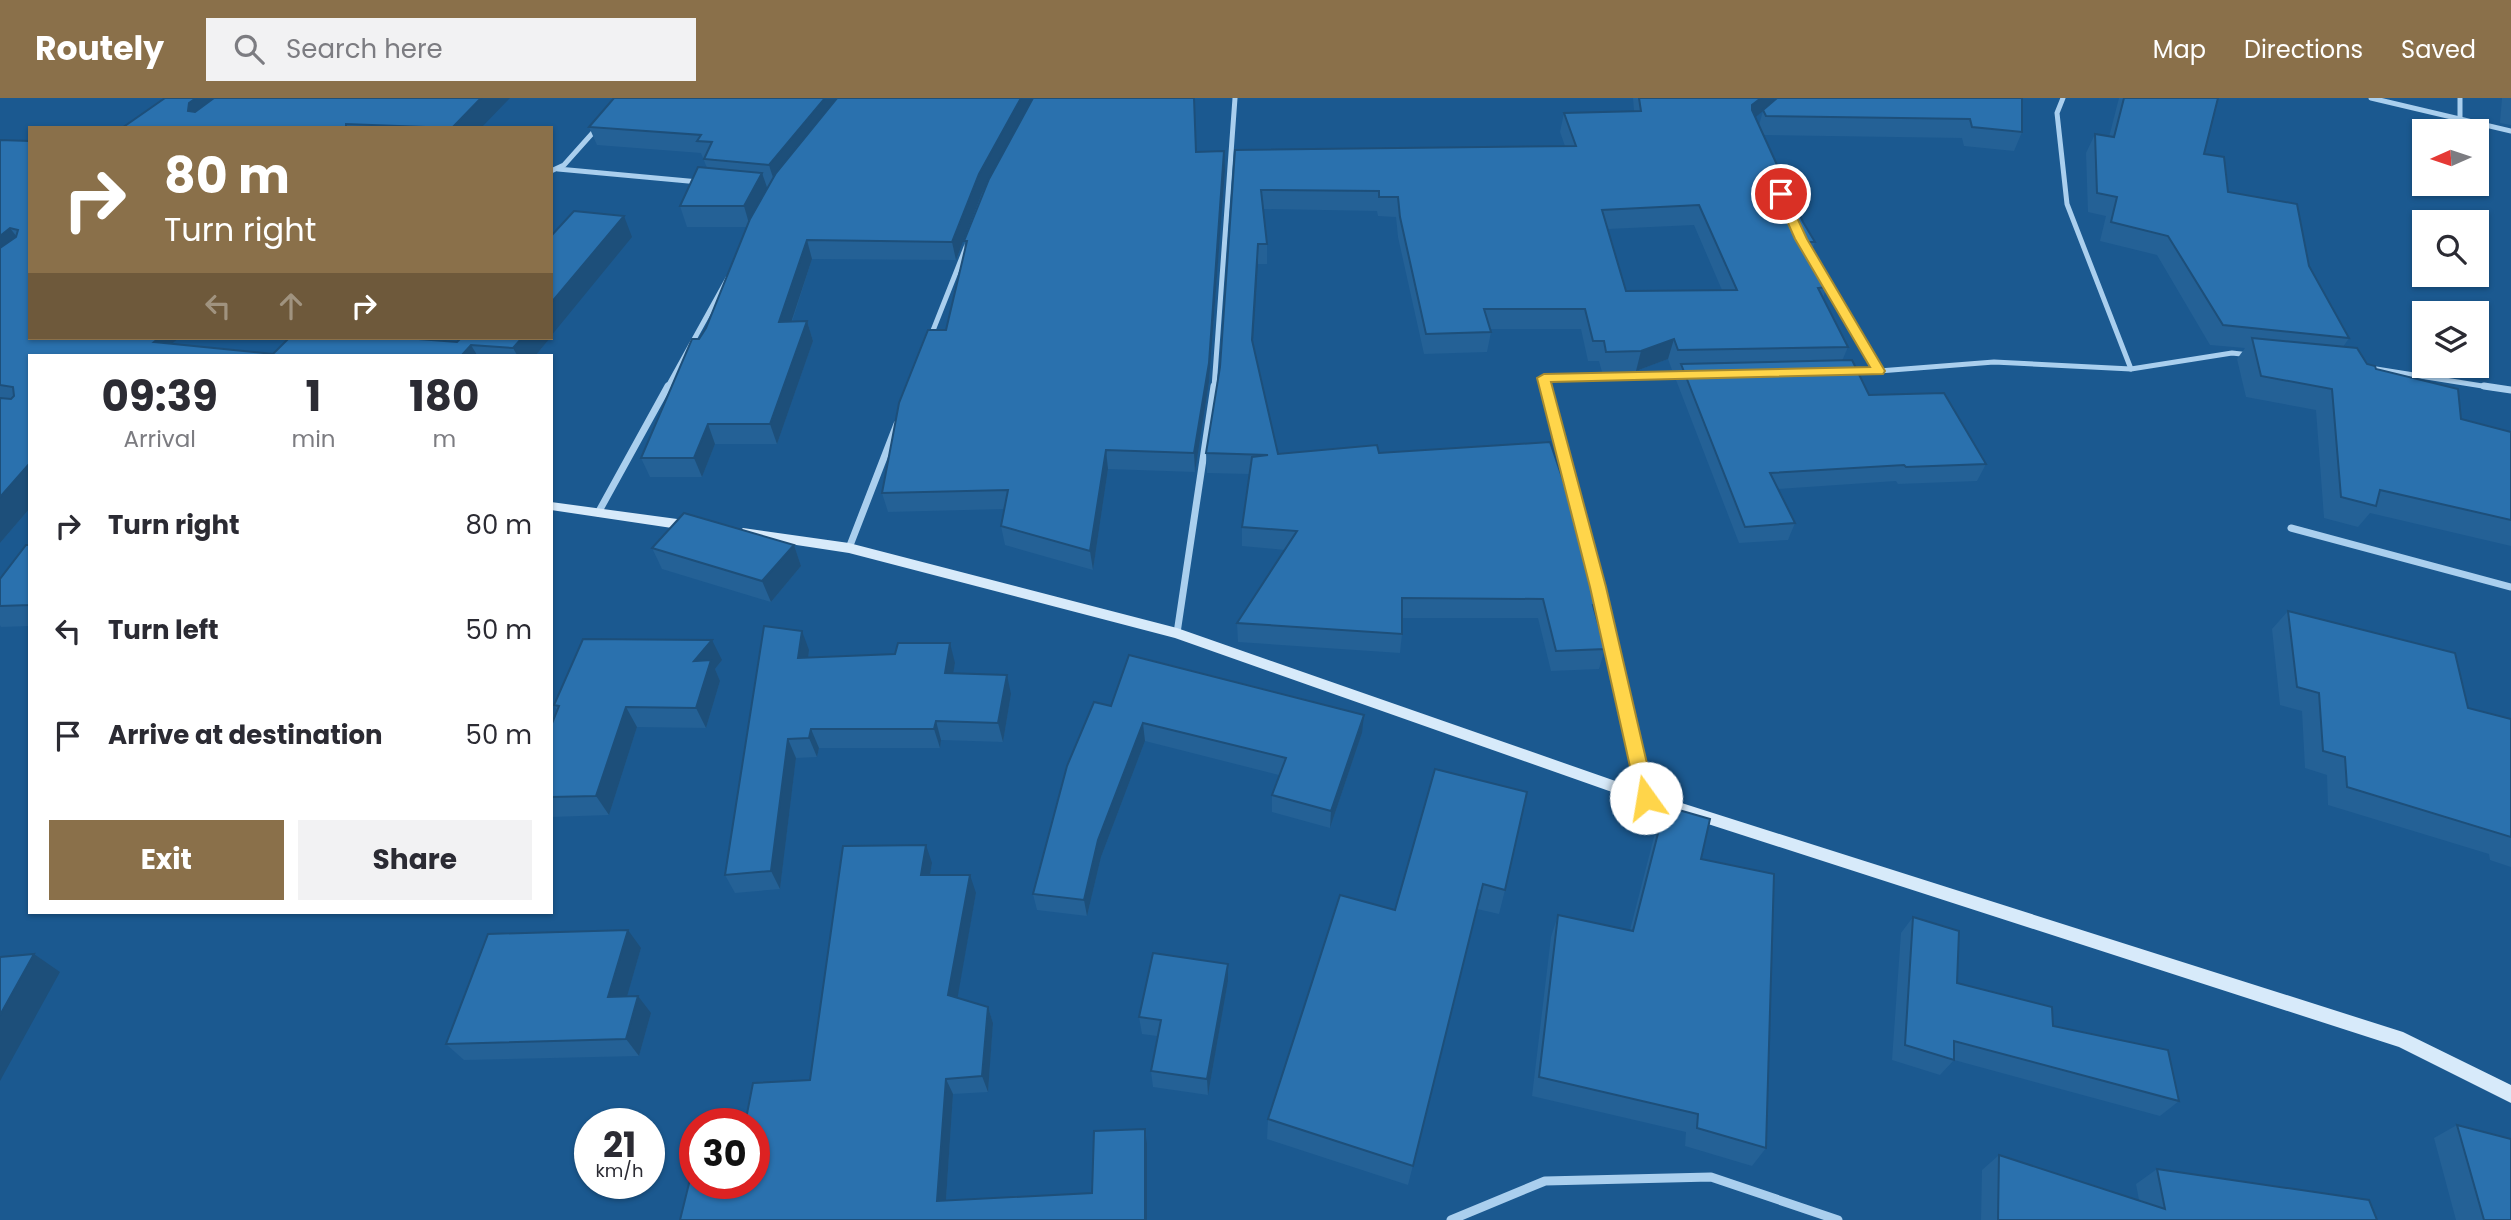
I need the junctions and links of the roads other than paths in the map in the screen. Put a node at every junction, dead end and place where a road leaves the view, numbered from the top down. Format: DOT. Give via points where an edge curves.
graph roads {
  1 [pos="1235,98"];
  2 [pos="2063,98"];
  3 [pos="2371,98"];
  4 [pos="2460,98"];
  5 [pos="606,117"];
  6 [pos="2460,119"];
  7 [pos="2489,126"];
  8 [pos="2511,131"];
  9 [pos="555,170"];
  10 [pos="708,183"];
  11 [pos="972,232"];
  12 [pos="1801,239"];
  13 [pos="730,273"];
  14 [pos="927,345"];
  15 [pos="2257,355"];
  16 [pos="2359,366"];
  17 [pos="2131,369"];
  18 [pos="1879,371"];
  19 [pos="1837,372"];
  20 [pos="1697,375"];
  21 [pos="2511,390"];
  22 [pos="898,421"];
  23 [pos="553,506"];
  24 [pos="598,513"];
  25 [pos="704,528"];
  26 [pos="2291,528"];
  27 [pos="730,531"];
  28 [pos="849,548"];
  29 [pos="2511,587"];
  30 [pos="1177,633"];
  31 [pos="1646,798"];
  32 [pos="2511,1094"];
  33 [pos="1451,1220"];
  34 [pos="1838,1220"];
  1 -- 30 [label="street" via="1213,398"];
  2 -- 17 [label="street" via="2057,113 2067,204"];
  3 -- 6 [label="street"];
  4 -- 6 [label="street"];
  5 -- 9 [label="street"];
  7 -- 8 [label="street"];
  9 -- 10 [label="street"];
  11 -- 14 [label="street"];
  12 -- 18 [label="street"];
  13 -- 24 [label="street"];
  15 -- 17 [label="street" via="2232,353"];
  16 -- 21 [label="street"];
  17 -- 18 [label="street" via="1994,362"];
  18 -- 19 [label="street"];
  20 -- 31 [label="street" via="1544,378"];
  22 -- 28 [label="street"];
  23 -- 24 [label="street"];
  24 -- 25 [label="street"];
  26 -- 29 [label="street"];
  27 -- 28 [label="street"];
  28 -- 30 [label="street"];
  30 -- 31 [label="street"];
  31 -- 32 [label="street" via="2403,1040"];
  33 -- 34 [label="street" via="1545,1181 1712,1177"];
}
